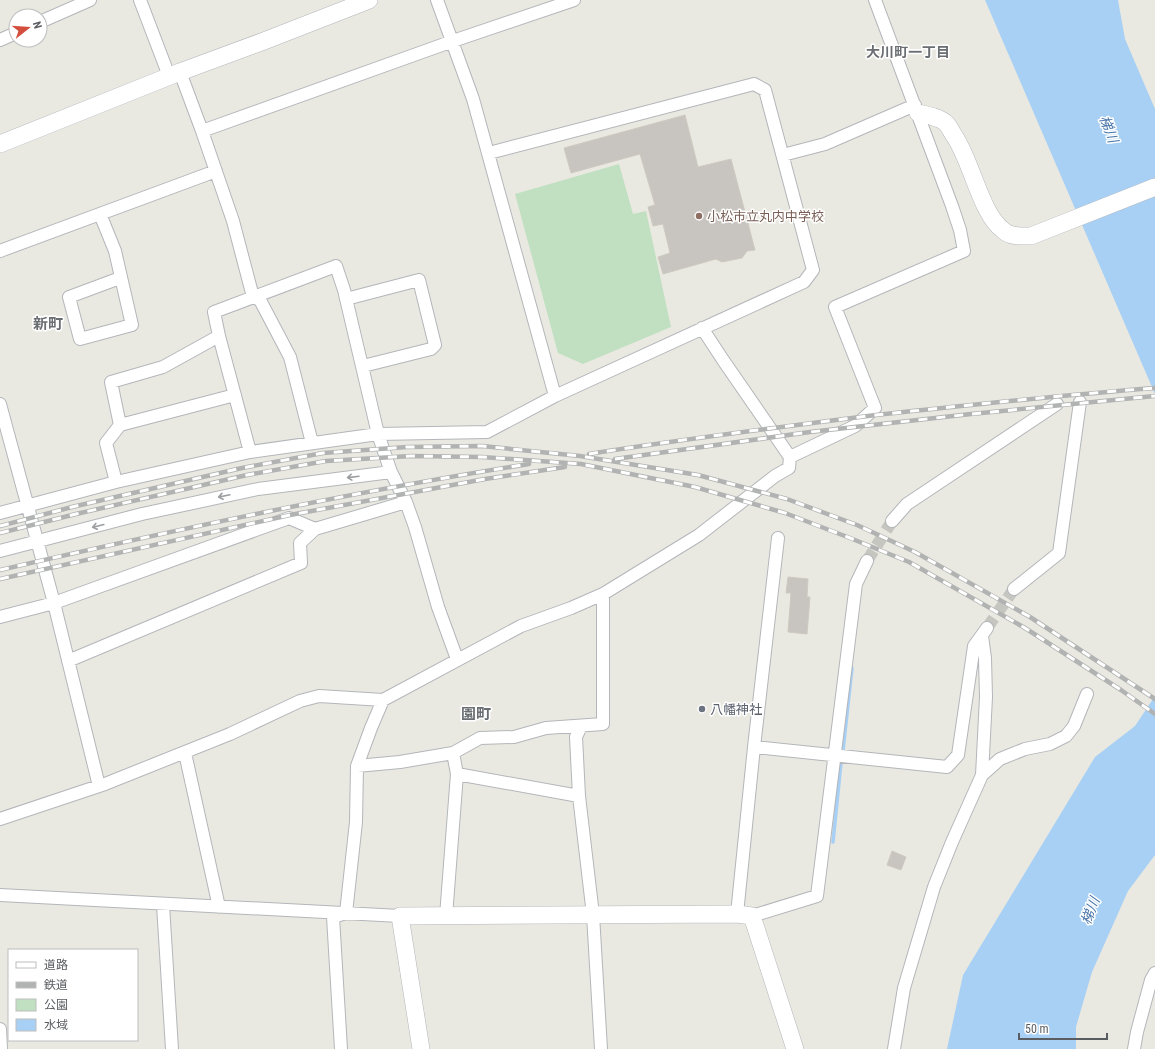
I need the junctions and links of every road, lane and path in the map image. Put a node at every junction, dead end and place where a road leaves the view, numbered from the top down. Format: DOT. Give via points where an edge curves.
graph roads {
  1 [pos="90,0"];
  2 [pos="140,0"];
  3 [pos="369,0"];
  4 [pos="437,0"];
  5 [pos="574,0"];
  6 [pos="875,0"];
  7 [pos="48,18"];
  8 [pos="453,41"];
  9 [pos="174,74"];
  10 [pos="916,109"];
  11 [pos="202,131"];
  12 [pos="0,144"];
  13 [pos="489,153"];
  14 [pos="783,155"];
  15 [pos="216,171"];
  16 [pos="1155,187"];
  17 [pos="100,214"];
  18 [pos="0,251"];
  19 [pos="120,278"];
  20 [pos="253,297"];
  21 [pos="346,299"];
  22 [pos="702,328"];
  23 [pos="219,336"];
  24 [pos="363,366"];
  25 [pos="235,395"];
  26 [pos="555,396"];
  27 [pos="1080,402"];
  28 [pos="0,404"];
  29 [pos="1057,404"];
  30 [pos="120,425"];
  31 [pos="378,434"];
  32 [pos="312,443"];
  33 [pos="250,452"];
  34 [pos="790,457"];
  35 [pos="392,472"];
  36 [pos="116,482"];
  37 [pos="406,502"];
  38 [pos="28,506"];
  39 [pos="0,513"];
  40 [pos="892,521"];
  41 [pos="315,530"];
  42 [pos="778,538"];
  43 [pos="37,542"];
  44 [pos="0,551"];
  45 [pos="867,560"];
  46 [pos="1014,589"];
  47 [pos="603,594"];
  48 [pos="54,603"];
  49 [pos="0,617"];
  50 [pos="457,659"];
  51 [pos="68,660"];
  52 [pos="1087,694"];
  53 [pos="383,700"];
  54 [pos="581,726"];
  55 [pos="754,747"];
  56 [pos="185,753"];
  57 [pos="453,753"];
  58 [pos="834,755"];
  59 [pos="357,766"];
  60 [pos="457,774"];
  61 [pos="982,775"];
  62 [pos="98,786"];
  63 [pos="579,796"];
  64 [pos="0,819"];
  65 [pos="0,895"];
  66 [pos="162,905"];
  67 [pos="219,907"];
  68 [pos="346,913"];
  69 [pos="593,915"];
  70 [pos="744,915"];
  71 [pos="400,916"];
  72 [pos="446,916"];
  73 [pos="1155,973"];
  74 [pos="0,1029"];
  75 [pos="1,1049"];
  76 [pos="172,1049"];
  77 [pos="340,1049"];
  78 [pos="421,1049"];
  79 [pos="601,1049"];
  80 [pos="795,1049"];
  81 [pos="894,1049"];
  82 [pos="1134,1049"];
  1 -- 7 [label="street"];
  2 -- 9 [label="street"];
  3 -- 9 [label="street"];
  4 -- 8 [label="street"];
  5 -- 8 [label="street"];
  6 -- 10 [label="street"];
  8 -- 11 [label="street"];
  8 -- 13 [label="street"];
  9 -- 11 [label="street"];
  9 -- 12 [label="street"];
  10 -- 14 [label="street" via="825,144"];
  10 -- 16 [label="street" via="946,123 965,154 987,209 993,220 1005,232 1019,236 1038,234"];
  10 -- 34 [label="street" via="952,206 964,251 835,307 875,408 855,426"];
  11 -- 15 [label="street"];
  13 -- 14 [label="street" via="754,84 765,90"];
  13 -- 26 [label="street"];
  14 -- 22 [label="street" via="813,270 804,282"];
  15 -- 17 [label="street"];
  15 -- 20 [label="street" via="233,221"];
  17 -- 18 [label="street"];
  17 -- 19 [label="street" via="114,251"];
  19 -- 19 [label="street" via="132,325 80,339 69,297"];
  20 -- 21 [label="street" via="336,266"];
  20 -- 23 [label="street" via="214,312"];
  20 -- 32 [label="street" via="260,300 290,357"];
  21 -- 24 [label="street"];
  21 -- 24 [label="street" via="419,280 435,345 431,349"];
  22 -- 26 [label="street"];
  22 -- 34 [label="street"];
  23 -- 25 [label="street"];
  23 -- 30 [label="street" via="163,367 111,382"];
  24 -- 31 [label="street"];
  25 -- 30 [label="street"];
  25 -- 33 [label="street"];
  26 -- 31 [label="street" via="487,432"];
  27 -- 46 [label="street" via="1059,553"];
  28 -- 38 [label="street"];
  29 -- 40 [label="street" via="906,504"];
  30 -- 36 [label="street" via="106,443"];
  31 -- 32 [label="street"];
  31 -- 35 [label="street"];
  32 -- 33 [label="street"];
  33 -- 36 [label="street"];
  34 -- 47 [label="street" via="789,468 699,535"];
  35 -- 37 [label="street"];
  35 -- 43 [label="street, one-way" via="258,489 142,514"];
  36 -- 38 [label="street"];
  37 -- 41 [label="street"];
  37 -- 50 [label="street" via="438,607"];
  38 -- 39 [label="street"];
  38 -- 43 [label="street"];
  41 -- 48 [label="street" via="289,518"];
  41 -- 51 [label="street" via="300,543 301,563"];
  42 -- 55 [label="street"];
  43 -- 44 [label="street"];
  43 -- 48 [label="street"];
  45 -- 58 [label="street" via="856,584"];
  47 -- 50 [label="street" via="521,626"];
  47 -- 54 [label="street" via="603,724"];
  48 -- 49 [label="street"];
  48 -- 51 [label="street"];
  50 -- 53 [label="street"];
  51 -- 62 [label="street"];
  52 -- 61 [label="street" via="1074,726 1066,736 1050,744 1025,749 1000,759"];
  53 -- 56 [label="street" via="318,696 300,701"];
  53 -- 59 [label="street"];
  54 -- 57 [label="street" via="546,728 514,737 480,738"];
  54 -- 63 [label="street" via="576,737"];
  55 -- 58 [label="street"];
  55 -- 70 [label="street"];
  56 -- 62 [label="street"];
  56 -- 67 [label="street"];
  57 -- 59 [label="street"];
  57 -- 60 [label="street"];
  58 -- 61 [label="street" via="947,768 958,755 974,646 984,632 986,697"];
  58 -- 70 [label="street" via="817,896"];
  59 -- 68 [label="street" via="356,822"];
  60 -- 63 [label="street"];
  60 -- 72 [label="street"];
  61 -- 81 [label="street" via="934,887 904,988"];
  62 -- 64 [label="street"];
  63 -- 69 [label="street"];
  65 -- 66 [label="street"];
  66 -- 67 [label="street"];
  66 -- 76 [label="street"];
  67 -- 68 [label="street"];
  68 -- 71 [label="street"];
  68 -- 77 [label="street" via="333,917"];
  69 -- 70 [label="street"];
  69 -- 72 [label="street"];
  69 -- 79 [label="street"];
  70 -- 80 [label="street"];
  71 -- 72 [label="street"];
  71 -- 78 [label="street"];
  73 -- 82 [label="street"];
  74 -- 75 [label="street"];
}
